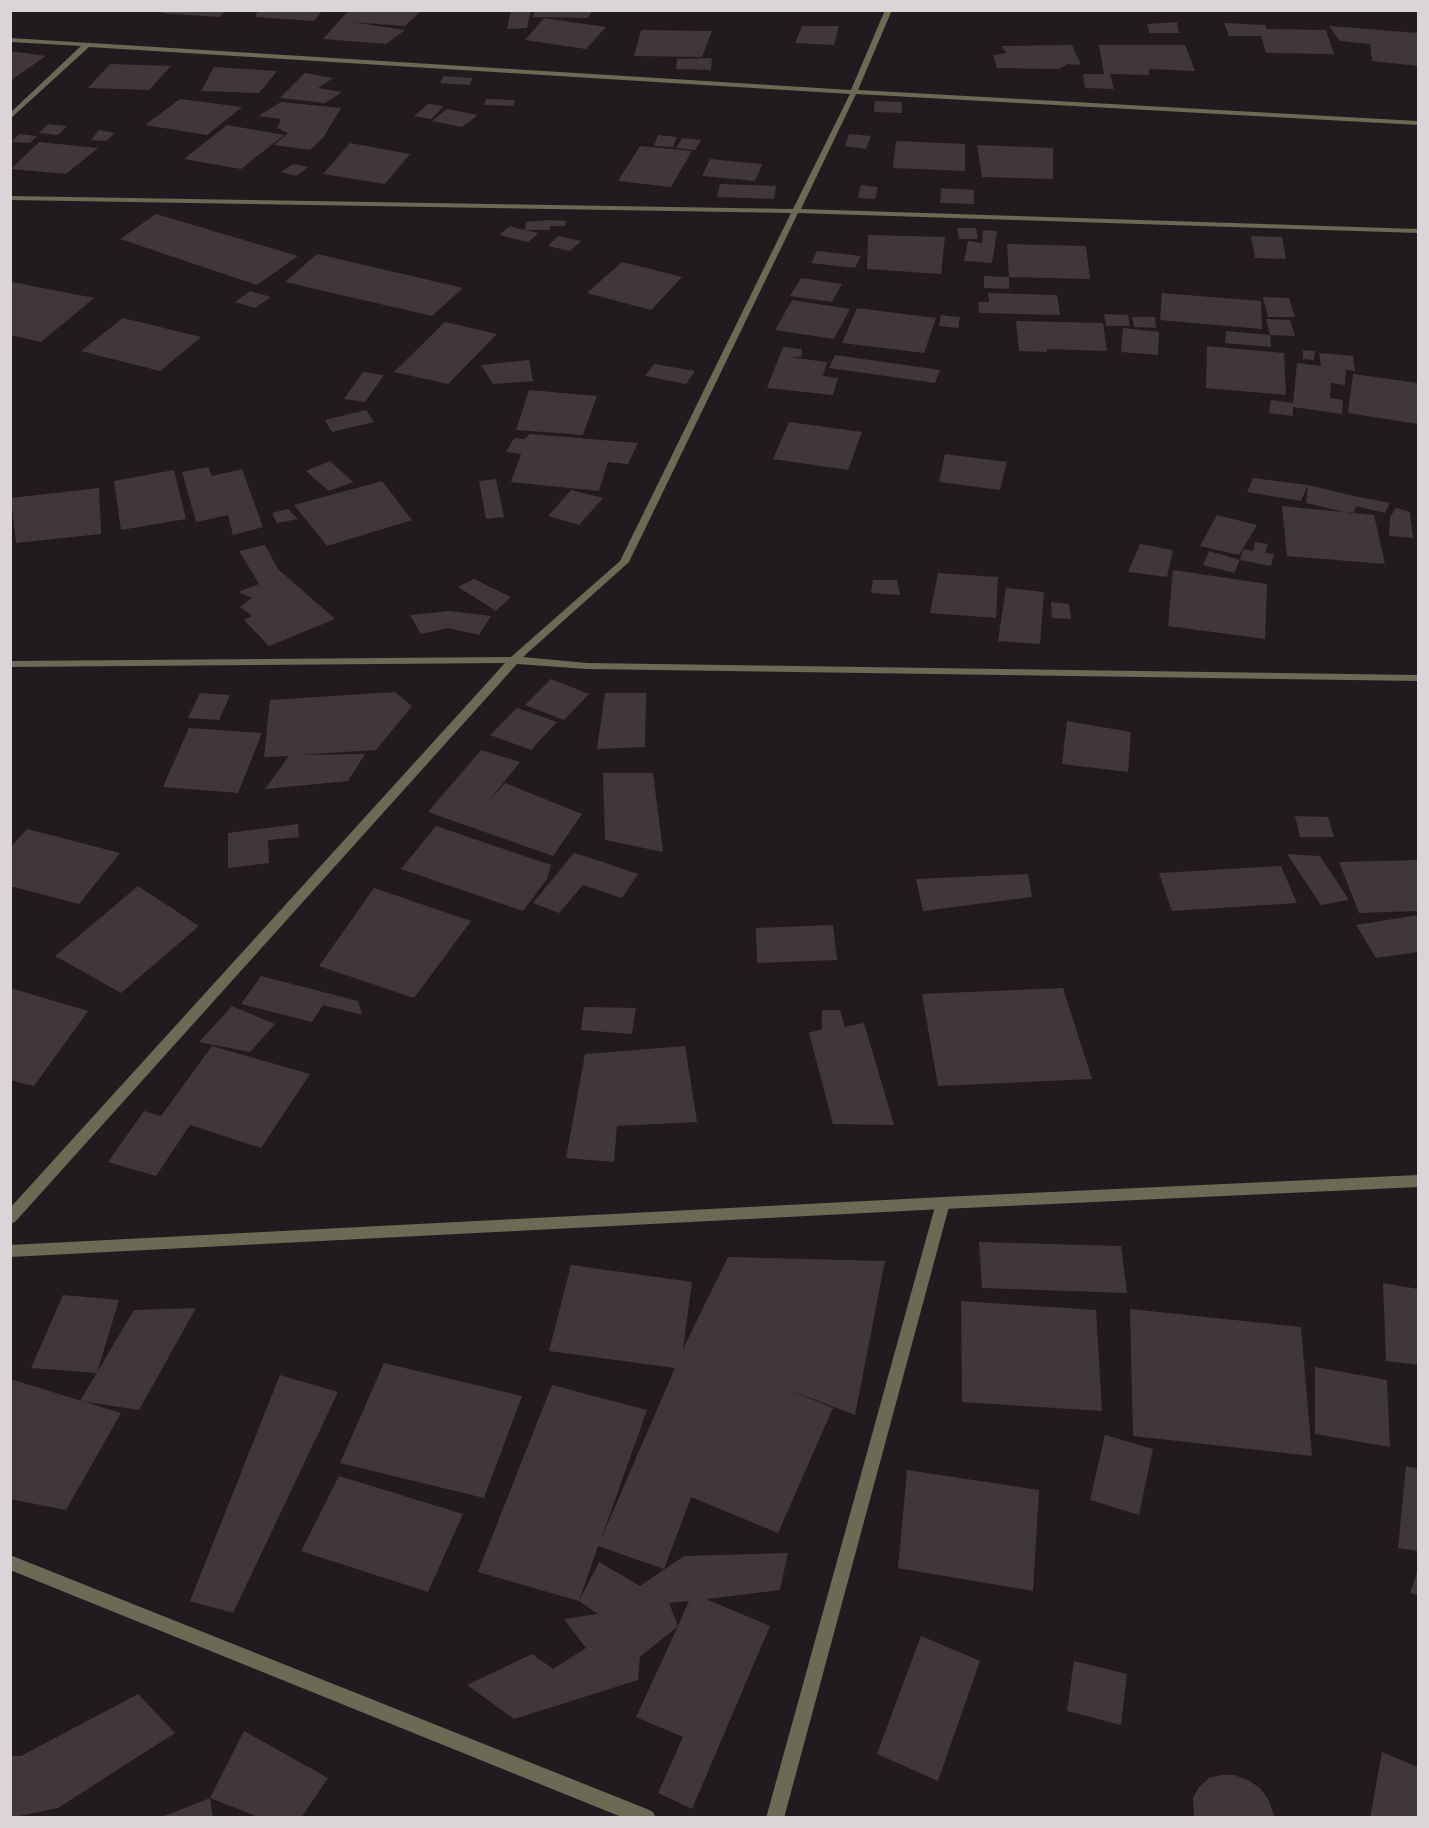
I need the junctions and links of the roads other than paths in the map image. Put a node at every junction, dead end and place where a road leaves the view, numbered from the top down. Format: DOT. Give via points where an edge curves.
graph roads {
  1 [pos="889,10"];
  2 [pos="10,40"];
  3 [pos="88,44"];
  4 [pos="854,92"];
  5 [pos="10,117"];
  6 [pos="1419,123"];
  7 [pos="10,198"];
  8 [pos="796,211"];
  9 [pos="1419,231"];
  10 [pos="514,660"];
  11 [pos="10,664"];
  12 [pos="1419,678"];
  13 [pos="1419,1181"];
  14 [pos="943,1203"];
  15 [pos="10,1218"];
  16 [pos="10,1251"];
  17 [pos="10,1562"];
  18 [pos="647,1818"];
  19 [pos="776,1818"];
  1 -- 4 [label="street"];
  2 -- 3 [label="street"];
  3 -- 4 [label="street"];
  3 -- 5 [label="street"];
  4 -- 6 [label="street"];
  4 -- 8 [label="street"];
  7 -- 8 [label="street"];
  8 -- 9 [label="street"];
  8 -- 10 [label="street" via="624,562"];
  10 -- 11 [label="street"];
  10 -- 12 [label="street" via="587,666"];
  10 -- 15 [label="street"];
  13 -- 14 [label="street"];
  14 -- 16 [label="street"];
  14 -- 19 [label="street"];
  17 -- 18 [label="street"];
}
